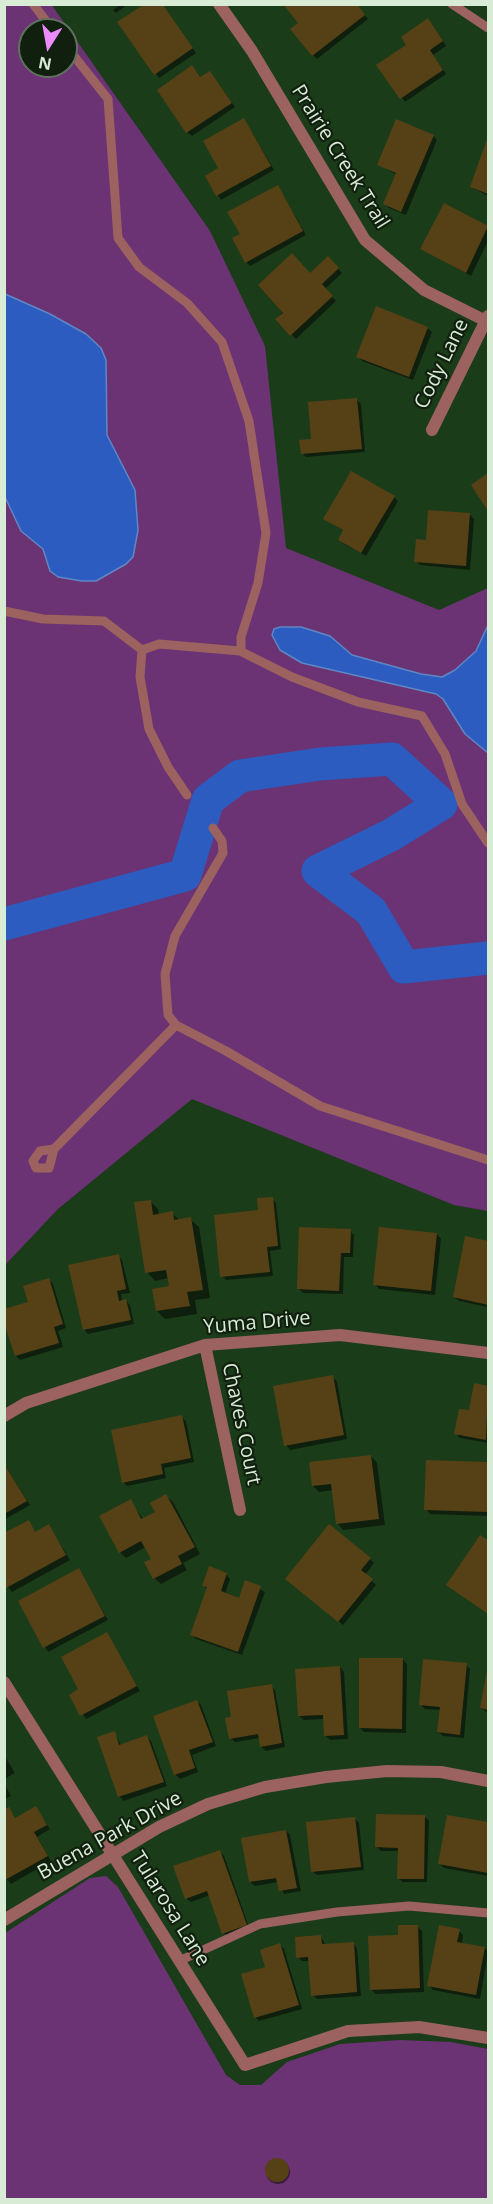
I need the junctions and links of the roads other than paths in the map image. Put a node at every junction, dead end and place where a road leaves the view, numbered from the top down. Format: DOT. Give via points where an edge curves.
graph roads {
  1 [pos="33,4"];
  2 [pos="219,4"];
  3 [pos="452,4"];
  4 [pos="44,18"];
  5 [pos="489,28"];
  6 [pos="78,61"];
  7 [pos="488,319"];
  8 [pos="432,430"];
  9 [pos="4,611"];
  10 [pos="142,651"];
  11 [pos="241,651"];
  12 [pos="187,795"];
  13 [pos="213,828"];
  14 [pos="489,843"];
  15 [pos="176,1025"];
  16 [pos="54,1149"];
  17 [pos="489,1160"];
  18 [pos="205,1346"];
  19 [pos="489,1353"];
  20 [pos="4,1416"];
  21 [pos="240,1510"];
  22 [pos="4,1682"];
  23 [pos="489,1781"];
  24 [pos="112,1854"];
  25 [pos="489,1913"];
  26 [pos="4,1920"];
  27 [pos="179,1961"];
  28 [pos="489,2038"];
  1 -- 4 [label="lane"];
  2 -- 7 [label="street, Prairie Creek Trail" via="252,51 365,240 424,290"];
  3 -- 5 [label="lane"];
  6 -- 11 [label="lane" via="108,99 118,238 139,267 187,303 222,342 249,420 266,533"];
  7 -- 8 [label="street, Cody Lane"];
  9 -- 10 [label="lane" via="43,620 104,621"];
  10 -- 11 [label="lane" via="159,644"];
  10 -- 12 [label="lane" via="140,676 149,729"];
  11 -- 14 [label="lane" via="292,677 358,702 422,716 445,754 462,804"];
  13 -- 15 [label="lane" via="222,841 223,853 174,936 165,974 168,1015"];
  15 -- 16 [label="lane"];
  15 -- 17 [label="lane" via="320,1106"];
  18 -- 19 [label="street, Yuma Drive" via="340,1335"];
  18 -- 20 [label="street, Yuma Drive" via="26,1403"];
  18 -- 21 [label="street, Chaves Court"];
  22 -- 24 [label="street, Tularosa Lane"];
  23 -- 24 [label="street, Buena Park Drive" via="441,1772 387,1772 265,1787 208,1804"];
  24 -- 26 [label="street, Buena Park Drive"];
  24 -- 27 [label="street, Tularosa Lane"];
  25 -- 27 [label="lane" via="409,1906 337,1911 260,1924"];
  27 -- 28 [label="street, Tularosa Lane" via="245,2066 348,2031 419,2027"];
}
